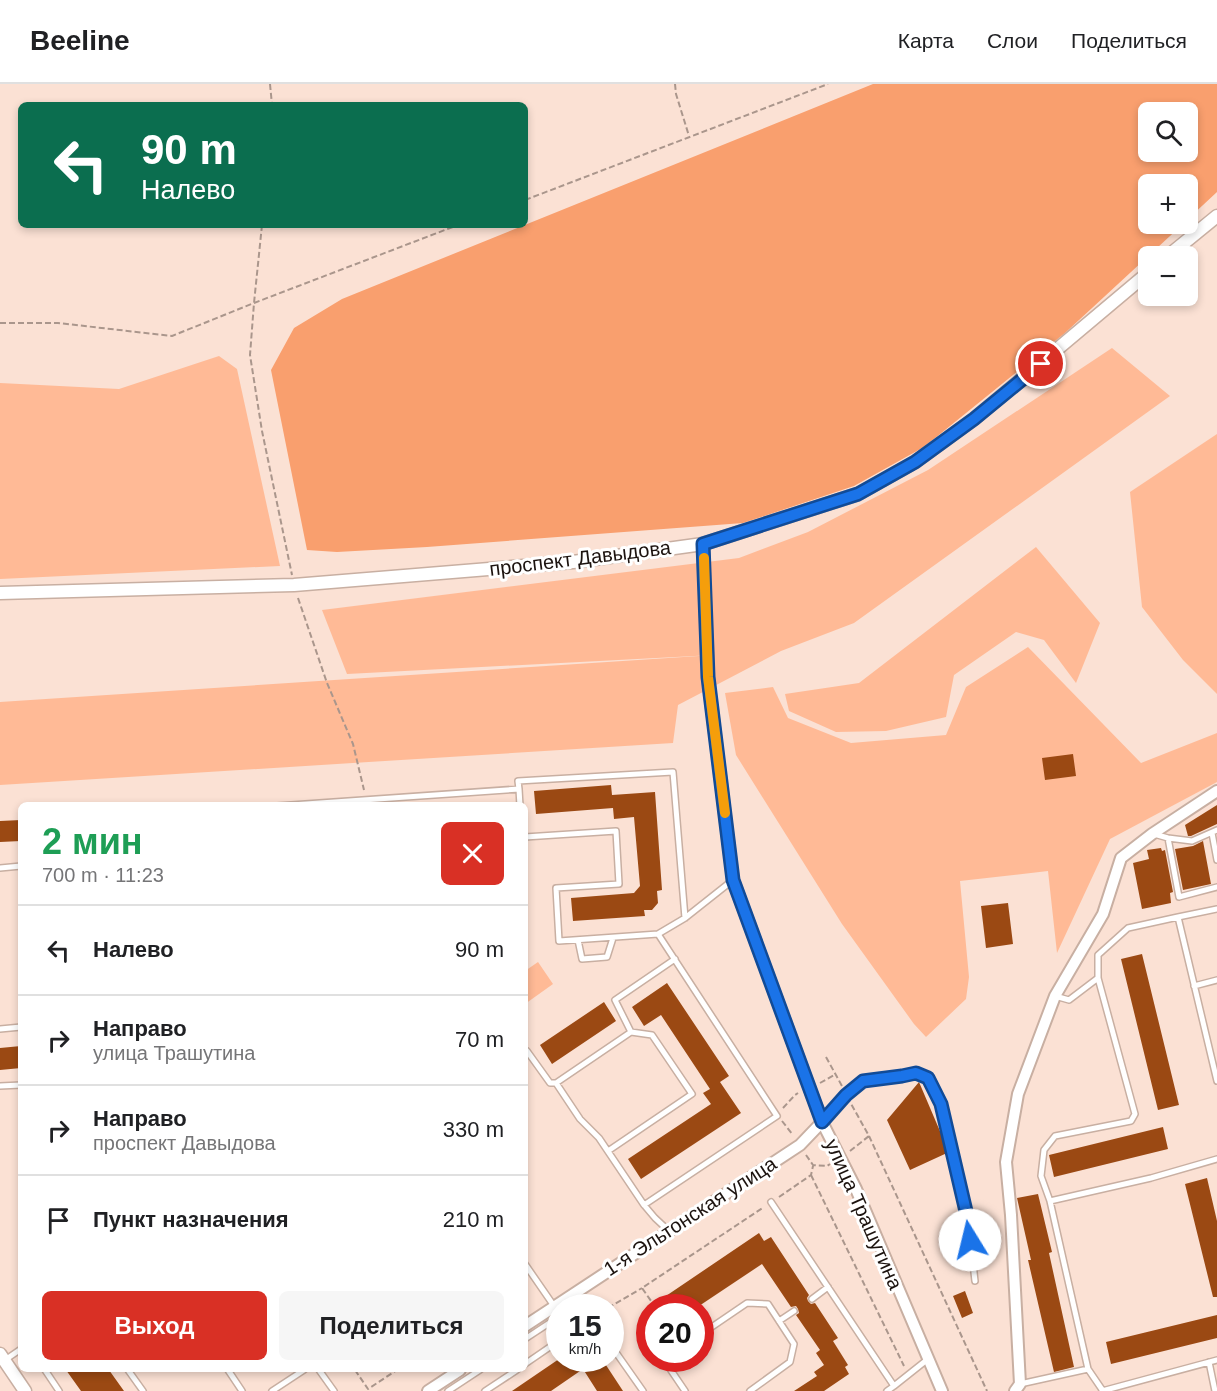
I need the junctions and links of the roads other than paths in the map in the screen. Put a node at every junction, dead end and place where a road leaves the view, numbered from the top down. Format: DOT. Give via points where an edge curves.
graph roads {
  1 [pos="1217,216"];
  2 [pos="1180,246"];
  3 [pos="1138,281"];
  4 [pos="703,544"];
  5 [pos="0,593"];
  6 [pos="519,789"];
  7 [pos="1217,790"];
  8 [pos="367,802"];
  9 [pos="520,802"];
  10 [pos="1214,831"];
  11 [pos="1152,834"];
  12 [pos="528,837"];
  13 [pos="1168,838"];
  14 [pos="1217,860"];
  15 [pos="18,866"];
  16 [pos="0,868"];
  17 [pos="733,880"];
  18 [pos="1217,887"];
  19 [pos="1217,909"];
  20 [pos="1178,917"];
  21 [pos="685,918"];
  22 [pos="658,934"];
  23 [pos="613,938"];
  24 [pos="578,940"];
  25 [pos="675,958"];
  26 [pos="1098,978"];
  27 [pos="1217,980"];
  28 [pos="1194,986"];
  29 [pos="1055,996"];
  30 [pos="18,1027"];
  31 [pos="0,1029"];
  32 [pos="631,1032"];
  33 [pos="528,1052"];
  34 [pos="1217,1081"];
  35 [pos="556,1083"];
  36 [pos="18,1085"];
  37 [pos="0,1086"];
  38 [pos="822,1122"];
  39 [pos="608,1151"];
  40 [pos="1217,1160"];
  41 [pos="1050,1201"];
  42 [pos="771,1202"];
  43 [pos="644,1205"];
  44 [pos="669,1231"];
  45 [pos="528,1268"];
  46 [pos="975,1281"];
  47 [pos="828,1287"];
  48 [pos="574,1293"];
  49 [pos="546,1295"];
  50 [pos="812,1299"];
  51 [pos="794,1311"];
  52 [pos="546,1316"];
  53 [pos="546,1321"];
  54 [pos="779,1321"];
  55 [pos="528,1325"];
  56 [pos="714,1325"];
  57 [pos="528,1337"];
  58 [pos="18,1350"];
  59 [pos="546,1350"];
  60 [pos="2,1357"];
  61 [pos="928,1359"];
  62 [pos="1217,1360"];
  63 [pos="528,1362"];
  64 [pos="1209,1362"];
  65 [pos="624,1364"];
  66 [pos="1088,1369"];
  67 [pos="46,1372"];
  68 [pos="129,1372"];
  69 [pos="229,1372"];
  70 [pos="301,1372"];
  71 [pos="320,1372"];
  72 [pos="457,1372"];
  73 [pos="477,1372"];
  74 [pos="513,1372"];
  75 [pos="672,1372"];
  76 [pos="894,1386"];
  77 [pos="1017,1387"];
  78 [pos="25,1391"];
  79 [pos="59,1391"];
  80 [pos="143,1391"];
  81 [pos="242,1391"];
  82 [pos="272,1391"];
  83 [pos="334,1391"];
  84 [pos="428,1391"];
  85 [pos="448,1391"];
  86 [pos="486,1391"];
  87 [pos="643,1391"];
  88 [pos="685,1391"];
  89 [pos="750,1391"];
  90 [pos="886,1391"];
  91 [pos="942,1391"];
  92 [pos="1215,1391"];
  1 -- 2 [label="street"];
  3 -- 4 [label="street, проспект Давыдова" via="974,419 915,462 858,494"];
  4 -- 5 [label="street, проспект Давыдова" via="573,562 294,585"];
  4 -- 17 [label="street, улица Трашутина" via="708,677"];
  6 -- 8 [label="lane"];
  6 -- 9 [label="lane"];
  6 -- 21 [label="lane" via="518,781 673,772"];
  7 -- 11 [label="street"];
  10 -- 13 [label="lane" via="1192,841"];
  10 -- 14 [label="lane"];
  11 -- 13 [label="lane"];
  11 -- 29 [label="street" via="1121,858 1103,914"];
  12 -- 24 [label="lane" via="616,831 619,884 556,888 559,941"];
  13 -- 18 [label="lane" via="1179,897"];
  15 -- 16 [label="lane"];
  17 -- 21 [label="lane"];
  17 -- 38 [label="street, улица Трашутина"];
  19 -- 20 [label="lane"];
  20 -- 26 [label="lane" via="1128,928 1098,955"];
  20 -- 28 [label="lane"];
  21 -- 22 [label="lane"];
  22 -- 23 [label="lane"];
  22 -- 25 [label="lane"];
  23 -- 24 [label="lane"];
  23 -- 24 [label="lane" via="607,957 582,959"];
  25 -- 32 [label="lane" via="615,1000"];
  25 -- 43 [label="lane" via="777,1116"];
  26 -- 29 [label="lane" via="1069,1000"];
  26 -- 41 [label="lane" via="1135,1114 1131,1120 1055,1136 1044,1150 1041,1176"];
  27 -- 28 [label="lane"];
  28 -- 34 [label="lane"];
  29 -- 77 [label="street" via="1018,1094 1006,1162"];
  30 -- 31 [label="lane"];
  32 -- 35 [label="lane"];
  32 -- 39 [label="lane" via="652,1035 692,1094"];
  33 -- 35 [label="lane" via="550,1083"];
  35 -- 39 [label="lane"];
  36 -- 37 [label="lane"];
  38 -- 44 [label="street, 1-я Эльтонская улица" via="800,1144"];
  38 -- 46 [label="lane" via="863,1081 916,1073 928,1078 941,1104 968,1220"];
  38 -- 61 [label="street, улица Трашутина" via="856,1189"];
  39 -- 43 [label="lane"];
  40 -- 41 [label="lane"];
  41 -- 66 [label="lane"];
  42 -- 47 [label="lane"];
  43 -- 44 [label="lane"];
  44 -- 48 [label="street, 1-я Эльтонская улица"];
  45 -- 49 [label="lane"];
  47 -- 50 [label="lane"];
  47 -- 76 [label="lane"];
  51 -- 54 [label="lane"];
  52 -- 55 [label="street, 1-я Эльтонская улица"];
  53 -- 57 [label="lane"];
  54 -- 56 [label="lane" via="768,1304 747,1303"];
  54 -- 89 [label="lane" via="794,1344 790,1362"];
  58 -- 60 [label="lane"];
  59 -- 63 [label="lane"];
  60 -- 78 [label="street"];
  61 -- 76 [label="lane"];
  61 -- 91 [label="street, улица Трашутина"];
  62 -- 64 [label="lane"];
  64 -- 66 [label="lane" via="1102,1391"];
  64 -- 92 [label="lane"];
  65 -- 87 [label="lane"];
  66 -- 77 [label="lane"];
  67 -- 79 [label="lane"];
  68 -- 80 [label="lane"];
  69 -- 81 [label="lane"];
  70 -- 82 [label="lane"];
  71 -- 83 [label="lane"];
  72 -- 84 [label="street"];
  73 -- 85 [label="lane"];
  74 -- 86 [label="lane"];
  75 -- 88 [label="lane"];
  76 -- 90 [label="lane"];
}
